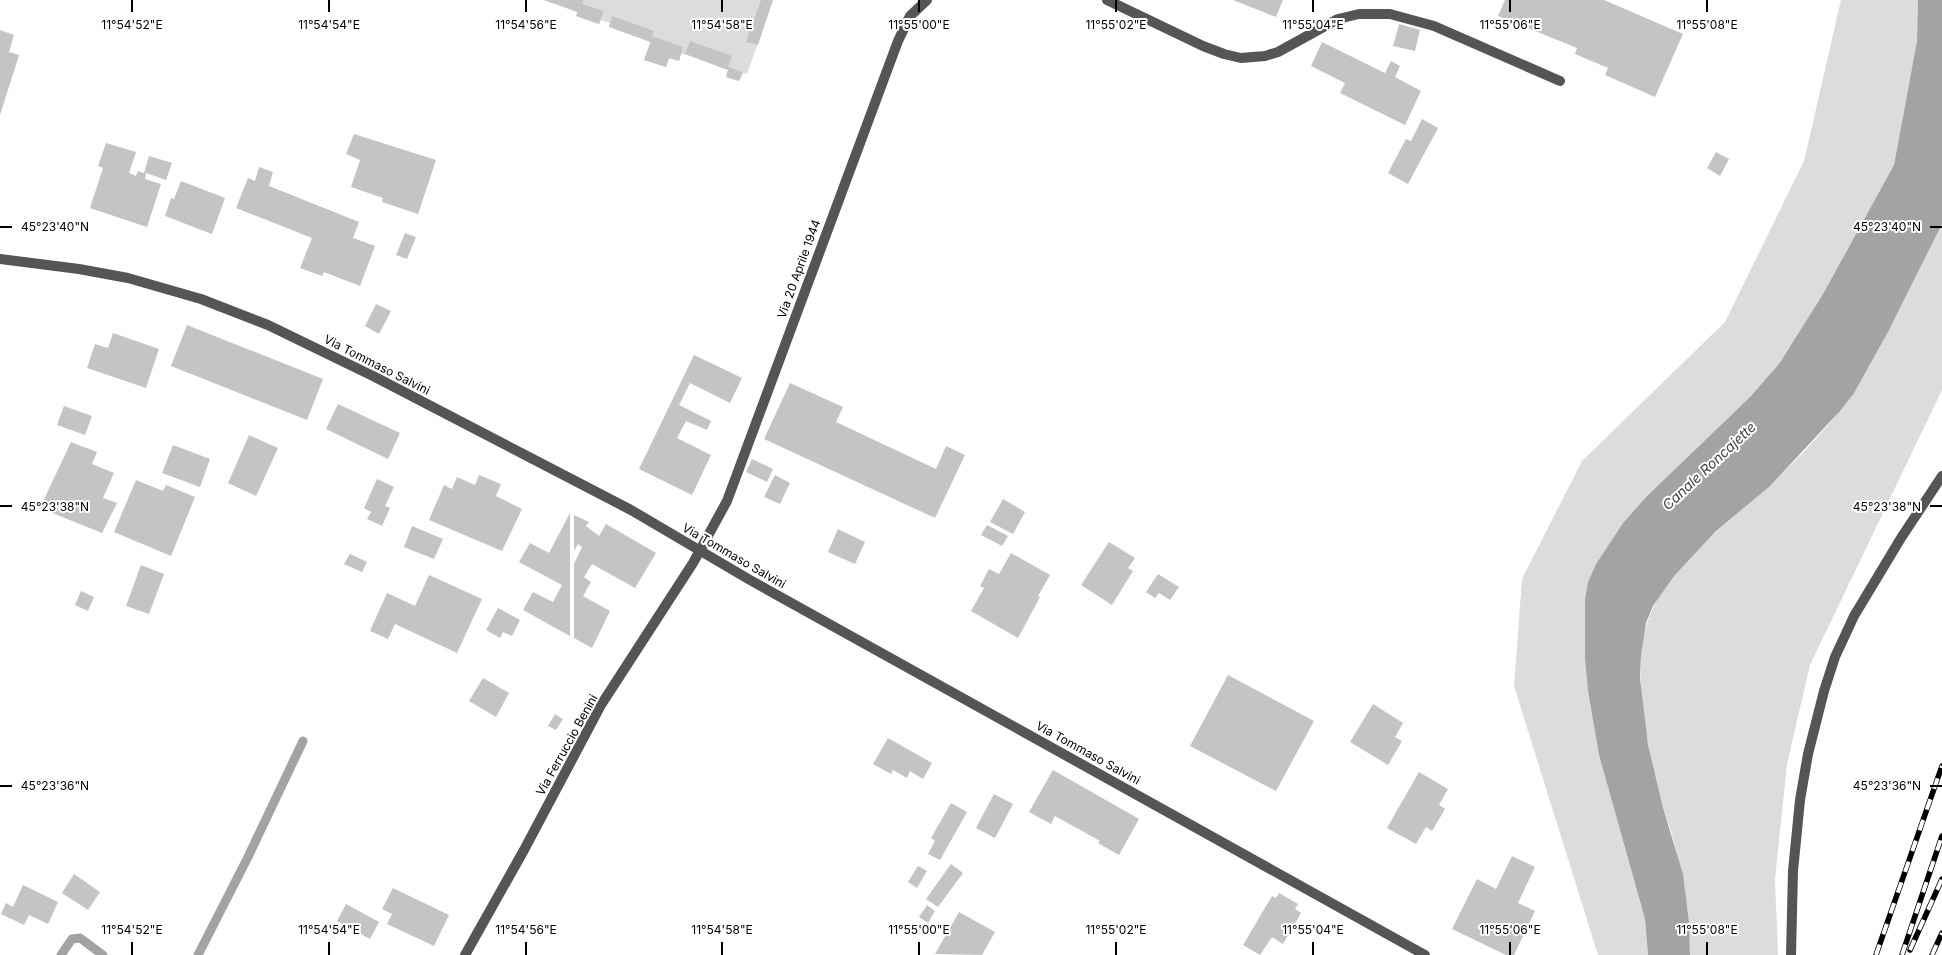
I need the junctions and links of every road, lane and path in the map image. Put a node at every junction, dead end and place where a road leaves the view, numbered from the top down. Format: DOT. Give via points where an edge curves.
graph roads {
  1 [pos="926,0"];
  2 [pos="1107,0"];
  3 [pos="1560,81"];
  4 [pos="0,259"];
  5 [pos="1942,476"];
  6 [pos="699,551"];
  7 [pos="465,955"];
  8 [pos="1425,955"];
  9 [pos="1791,955"];
  1 -- 6 [label="street, Via 20 Aprile 1944" via="910,16 898,41 727,501"];
  2 -- 3 [label="street" via="1203,46 1240,58 1278,52 1338,20 1359,14 1390,14 1434,26"];
  4 -- 6 [label="street, Via Tommaso Salvini" via="128,278 201,299 268,325 631,510"];
  5 -- 9 [label="street" via="1854,616 1824,691 1800,800 1793,872"];
  6 -- 7 [label="street, Via Ferruccio Benini" via="601,706"];
  6 -- 8 [label="street, Via Tommaso Salvini"];
}
